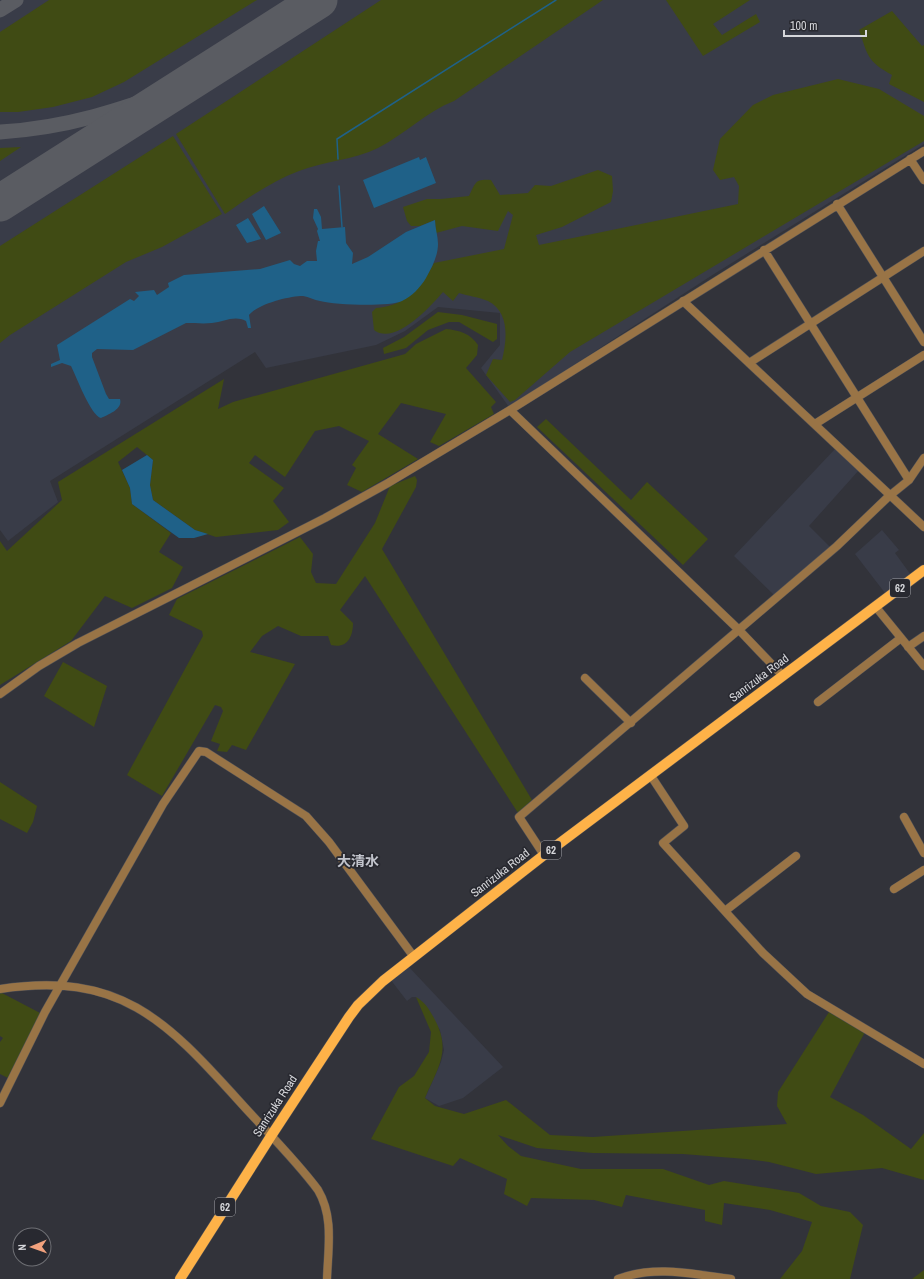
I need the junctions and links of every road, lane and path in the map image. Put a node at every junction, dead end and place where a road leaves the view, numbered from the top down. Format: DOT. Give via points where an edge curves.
graph roads {
  1 [pos="924,150"];
  2 [pos="910,158"];
  3 [pos="924,180"];
  4 [pos="837,204"];
  5 [pos="764,250"];
  6 [pos="924,251"];
  7 [pos="883,277"];
  8 [pos="683,301"];
  9 [pos="810,324"];
  10 [pos="924,342"];
  11 [pos="924,354"];
  12 [pos="749,363"];
  13 [pos="857,397"];
  14 [pos="510,410"];
  15 [pos="815,424"];
  16 [pos="924,458"];
  17 [pos="909,480"];
  18 [pos="891,496"];
  19 [pos="924,527"];
  20 [pos="924,570"];
  21 [pos="875,606"];
  22 [pos="739,630"];
  23 [pos="924,636"];
  24 [pos="901,638"];
  25 [pos="908,647"];
  26 [pos="922,661"];
  27 [pos="783,676"];
  28 [pos="585,678"];
  29 [pos="0,694"];
  30 [pos="818,702"];
  31 [pos="631,723"];
  32 [pos="651,776"];
  33 [pos="904,817"];
  34 [pos="924,853"];
  35 [pos="544,855"];
  36 [pos="796,856"];
  37 [pos="924,870"];
  38 [pos="894,889"];
  39 [pos="725,911"];
  40 [pos="414,957"];
  41 [pos="62,985"];
  42 [pos="0,989"];
  43 [pos="924,1064"];
  44 [pos="0,1103"];
  45 [pos="271,1136"];
  46 [pos="180,1279"];
  47 [pos="327,1279"];
  48 [pos="618,1279"];
  49 [pos="731,1279"];
  1 -- 2 [label="street"];
  2 -- 3 [label="street"];
  2 -- 4 [label="street"];
  4 -- 5 [label="street"];
  4 -- 7 [label="street"];
  5 -- 8 [label="street"];
  5 -- 9 [label="street"];
  6 -- 7 [label="street"];
  7 -- 9 [label="street"];
  7 -- 10 [label="street"];
  8 -- 12 [label="street"];
  8 -- 14 [label="street"];
  9 -- 12 [label="street"];
  9 -- 13 [label="street"];
  11 -- 13 [label="street"];
  12 -- 15 [label="street"];
  13 -- 15 [label="street"];
  13 -- 17 [label="street"];
  14 -- 22 [label="street"];
  14 -- 29 [label="street" via="325,518 65,650"];
  15 -- 18 [label="street"];
  16 -- 17 [label="street"];
  17 -- 18 [label="street"];
  18 -- 19 [label="street"];
  18 -- 22 [label="street"];
  20 -- 21 [label="main road, Sanrizuka Road / 62"];
  21 -- 24 [label="street"];
  21 -- 27 [label="main road, Sanrizuka Road / 62"];
  22 -- 27 [label="street"];
  22 -- 31 [label="street"];
  23 -- 25 [label="street"];
  24 -- 25 [label="street"];
  24 -- 30 [label="street"];
  25 -- 26 [label="street"];
  27 -- 32 [label="main road, Sanrizuka Road / 62"];
  28 -- 31 [label="street"];
  31 -- 35 [label="street" via="519,817"];
  32 -- 35 [label="main road, Sanrizuka Road / 62"];
  32 -- 39 [label="street" via="684,826 663,843"];
  33 -- 34 [label="street"];
  35 -- 40 [label="main road, Sanrizuka Road / 62"];
  36 -- 39 [label="street"];
  37 -- 38 [label="street"];
  39 -- 43 [label="street" via="763,953 807,994"];
  40 -- 41 [label="street" via="329,842 306,816 206,752 200,751 163,804"];
  40 -- 45 [label="main road, Sanrizuka Road / 62" via="358,1005"];
  41 -- 42 [label="street"];
  41 -- 44 [label="street" via="45,1012"];
  41 -- 45 [label="street" via="94,990 119,999 166,1026 198,1056"];
  45 -- 46 [label="main road, Sanrizuka Road / 62"];
  45 -- 47 [label="street" via="313,1184 324,1202 328,1219"];
  48 -- 49 [label="street" via="656,1271"];
}
